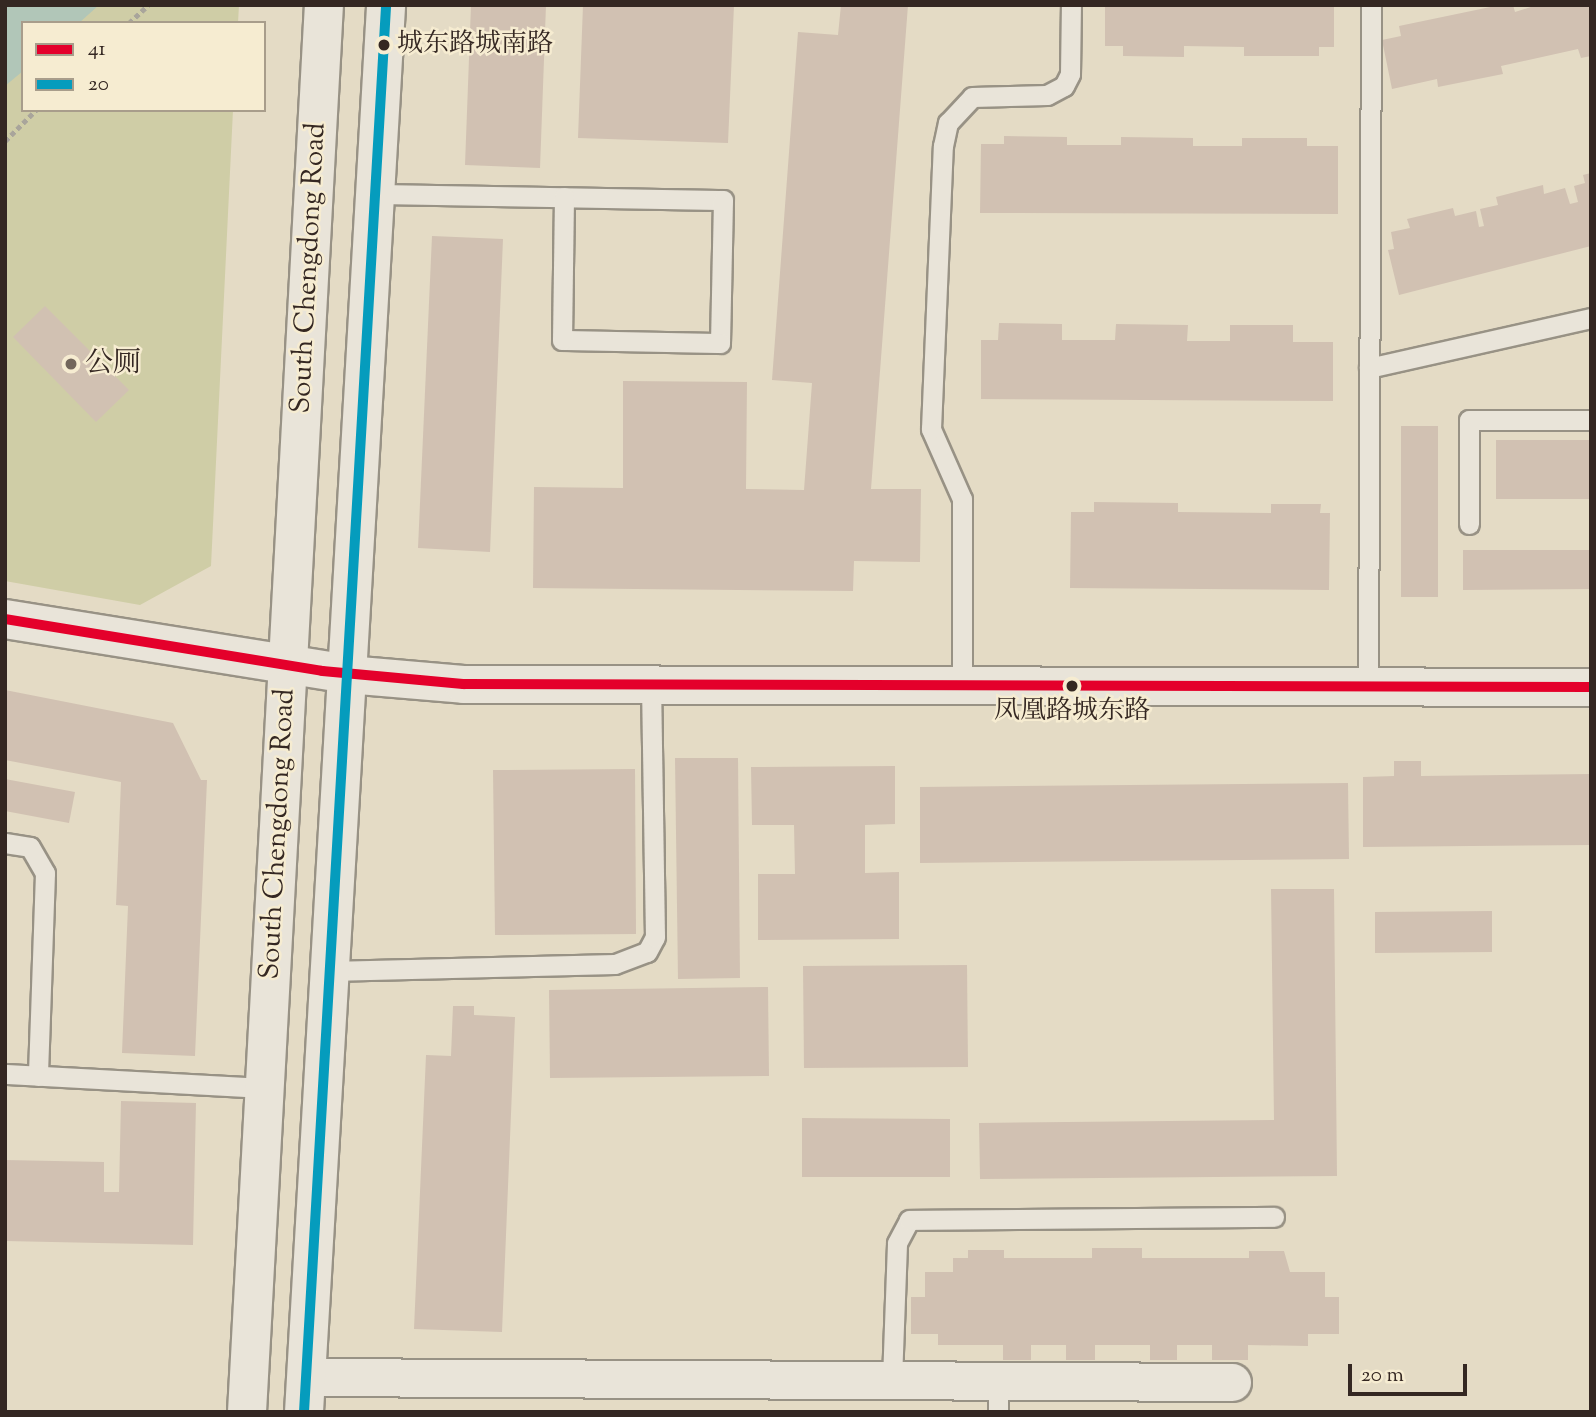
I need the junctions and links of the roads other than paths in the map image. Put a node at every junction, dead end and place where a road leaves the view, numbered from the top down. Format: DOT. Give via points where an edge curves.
graph roads {
  1 [pos="324,5"];
  2 [pos="386,5"];
  3 [pos="1071,5"];
  4 [pos="1371,5"];
  5 [pos="375,194"];
  6 [pos="564,197"];
  7 [pos="1591,318"];
  8 [pos="1369,368"];
  9 [pos="1591,420"];
  10 [pos="1469,524"];
  11 [pos="5,619"];
  12 [pos="288,665"];
  13 [pos="347,674"];
  14 [pos="651,685"];
  15 [pos="962,685"];
  16 [pos="1368,686"];
  17 [pos="1591,687"];
  18 [pos="5,843"];
  19 [pos="329,971"];
  20 [pos="5,1074"];
  21 [pos="38,1076"];
  22 [pos="264,1088"];
  23 [pos="1274,1217"];
  24 [pos="892,1380"];
  25 [pos="1232,1382"];
  26 [pos="304,1394"];
  27 [pos="998,1396"];
  28 [pos="247,1412"];
  1 -- 12 [label="main road, South Chengdong Road"];
  2 -- 5 [label="main road, South Chengdong Road"];
  3 -- 15 [label="lane" via="1069,74 1063,86 1047,95 972,97 948,123 943,146 932,429 962,499"];
  4 -- 8 [label="lane"];
  5 -- 6 [label="lane"];
  5 -- 13 [label="main road, South Chengdong Road"];
  6 -- 6 [label="lane" via="723,200 720,343 562,340"];
  7 -- 8 [label="lane"];
  8 -- 16 [label="lane"];
  9 -- 10 [label="lane" via="1469,421"];
  11 -- 12 [label="main road"];
  12 -- 13 [label="main road"];
  12 -- 22 [label="main road, South Chengdong Road"];
  13 -- 14 [label="street" via="463,684"];
  13 -- 19 [label="main road, South Chengdong Road"];
  14 -- 15 [label="street"];
  14 -- 19 [label="lane" via="655,937 647,952 615,964"];
  15 -- 16 [label="street"];
  16 -- 17 [label="street"];
  18 -- 21 [label="lane" via="30,847 45,873"];
  19 -- 26 [label="main road, South Chengdong Road"];
  20 -- 21 [label="lane"];
  21 -- 22 [label="lane"];
  22 -- 28 [label="main road, South Chengdong Road"];
  23 -- 24 [label="lane" via="909,1220 897,1243"];
  24 -- 26 [label="street"];
  24 -- 27 [label="street"];
  25 -- 27 [label="street"];
}
